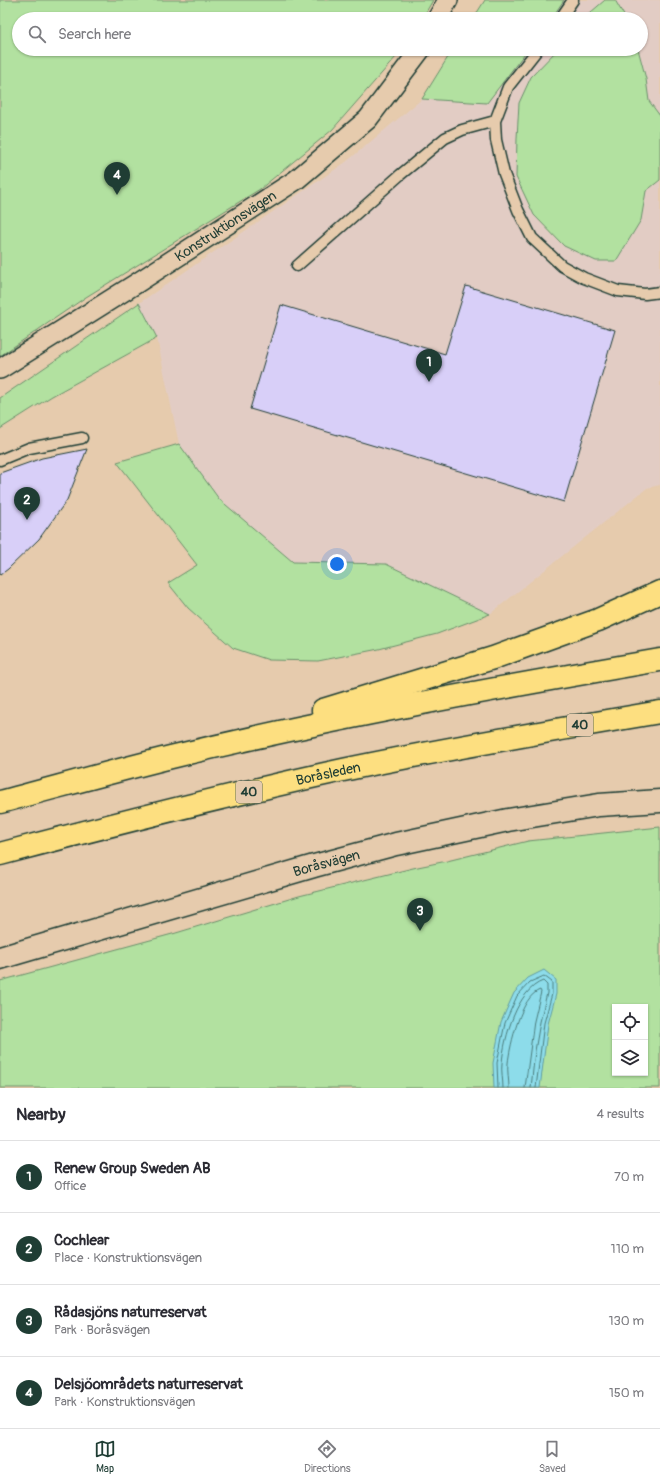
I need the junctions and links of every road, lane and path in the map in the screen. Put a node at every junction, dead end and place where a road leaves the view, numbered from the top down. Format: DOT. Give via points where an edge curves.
graph roads {
  1 [pos="448,0"];
  2 [pos="574,0"];
  3 [pos="441,12"];
  4 [pos="565,12"];
  5 [pos="416,56"];
  6 [pos="532,56"];
  7 [pos="495,121"];
  8 [pos="297,266"];
  9 [pos="660,292"];
  10 [pos="0,369"];
  11 [pos="82,438"];
  12 [pos="0,460"];
  13 [pos="660,592"];
  14 [pos="660,660"];
  15 [pos="660,712"];
  16 [pos="170,757"];
  17 [pos="660,801"];
  18 [pos="0,802"];
  19 [pos="0,854"];
  20 [pos="0,958"];
  1 -- 3 [label="street"];
  2 -- 4 [label="lane"];
  5 -- 10 [label="street, Konstruktionsvägen" via="368,119 296,180"];
  6 -- 7 [label="lane" via="508,86"];
  7 -- 8 [label="lane" via="462,130 445,138"];
  7 -- 9 [label="lane" via="496,140 504,174 532,238 562,266 584,278 618,291 645,294"];
  11 -- 12 [label="lane" via="29,448"];
  13 -- 16 [label="highway" via="598,620 493,658"];
  14 -- 16 [label="highway" via="491,689"];
  15 -- 19 [label="highway, Boråsleden / 40" via="342,770 127,820"];
  16 -- 18 [label="highway"];
  17 -- 20 [label="street, Boråsvägen" via="600,805 508,820 396,844"];
}
